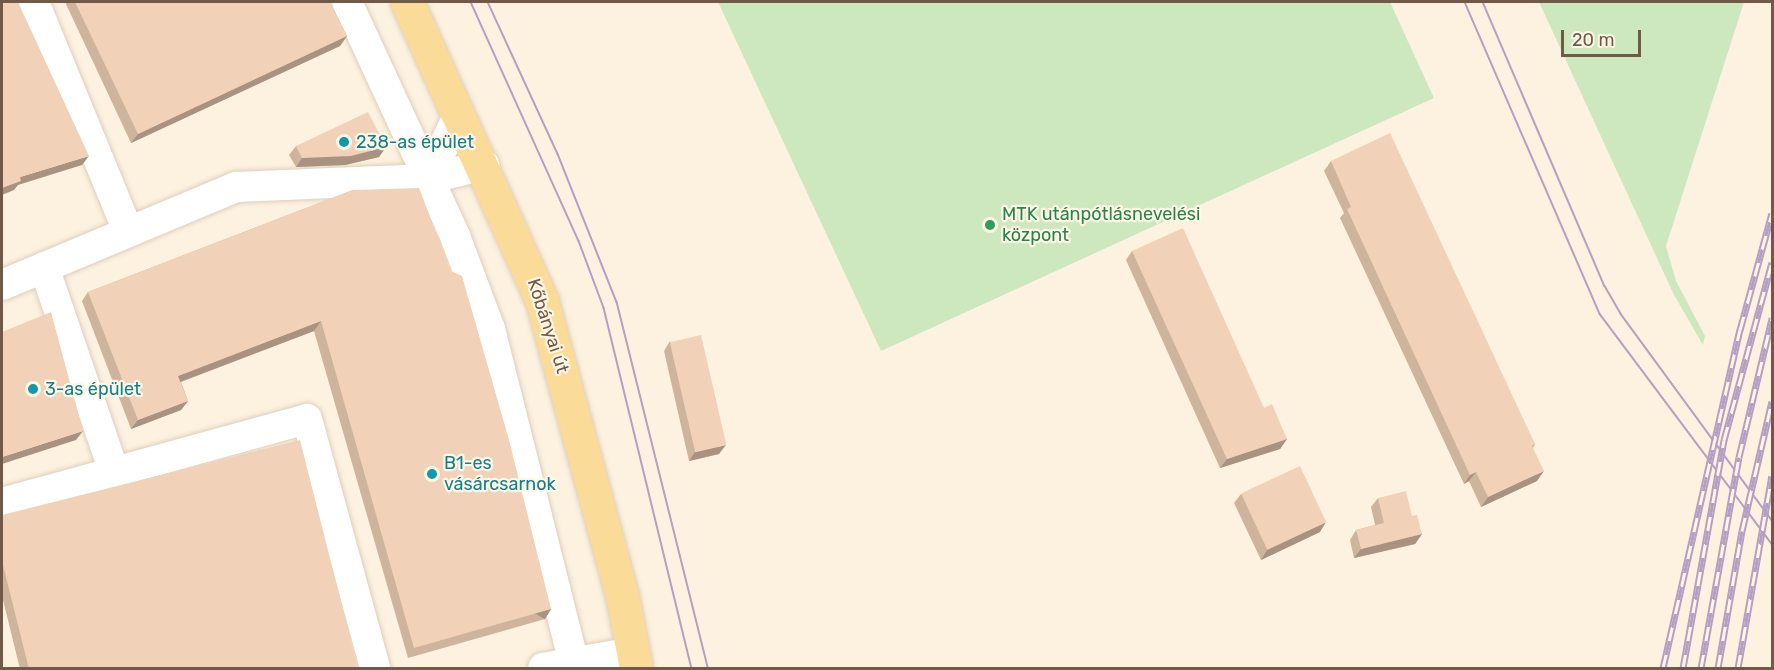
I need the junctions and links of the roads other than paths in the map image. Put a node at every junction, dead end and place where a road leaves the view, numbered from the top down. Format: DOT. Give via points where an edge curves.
graph roads {
  1 [pos="33,2"];
  2 [pos="347,2"];
  3 [pos="407,2"];
  4 [pos="459,114"];
  5 [pos="484,165"];
  6 [pos="428,179"];
  7 [pos="128,231"];
  8 [pos="44,267"];
  9 [pos="2,285"];
  10 [pos="114,472"];
  11 [pos="2,503"];
  12 [pos="634,660"];
  13 [pos="575,666"];
  14 [pos="375,669"];
  15 [pos="543,669"];
  1 -- 7 [label="lane"];
  2 -- 6 [label="lane"];
  3 -- 4 [label="main road, Kőbányai út"];
  4 -- 5 [label="main road, Kőbányai út"];
  4 -- 6 [label="lane"];
  5 -- 6 [label="lane"];
  5 -- 12 [label="main road, Kőbányai út" via="525,257 560,360"];
  6 -- 7 [label="lane" via="236,187"];
  6 -- 13 [label="lane" via="489,329"];
  7 -- 8 [label="lane"];
  8 -- 9 [label="lane"];
  8 -- 10 [label="lane"];
  10 -- 11 [label="lane"];
  10 -- 14 [label="lane" via="307,419"];
  12 -- 13 [label="lane"];
  13 -- 15 [label="lane"];
}
